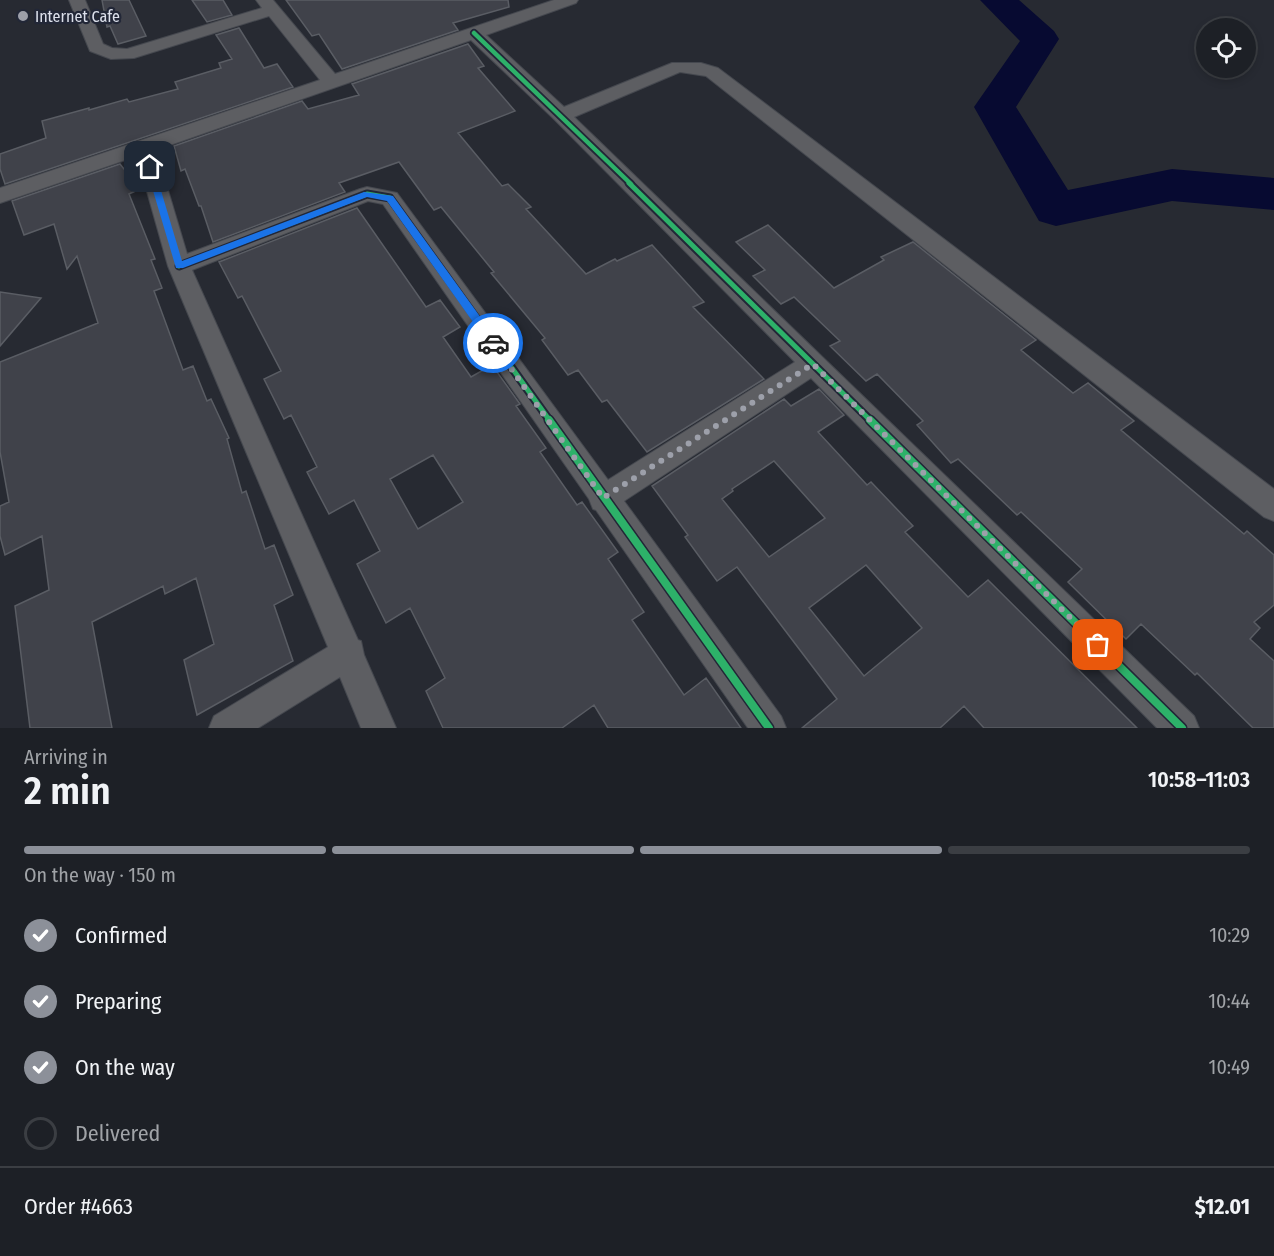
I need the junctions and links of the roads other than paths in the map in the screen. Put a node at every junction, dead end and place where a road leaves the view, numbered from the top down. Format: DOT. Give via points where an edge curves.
graph roads {
  1 [pos="77,0"];
  2 [pos="570,0"];
  3 [pos="268,5"];
  4 [pos="474,33"];
  5 [pos="331,81"];
  6 [pos="561,116"];
  7 [pos="144,147"];
  8 [pos="0,196"];
  9 [pos="179,266"];
  10 [pos="813,364"];
  11 [pos="603,498"];
  12 [pos="1274,507"];
  13 [pos="349,653"];
  14 [pos="226,728"];
  15 [pos="379,728"];
  16 [pos="769,728"];
  17 [pos="1182,728"];
  1 -- 3 [label="street" via="96,46 118,54 128,54"];
  2 -- 4 [label="street"];
  3 -- 5 [label="street"];
  4 -- 5 [label="street"];
  4 -- 6 [label="street"];
  5 -- 7 [label="street"];
  6 -- 10 [label="street"];
  6 -- 12 [label="street" via="678,67 712,72"];
  7 -- 8 [label="street"];
  7 -- 9 [label="street"];
  9 -- 11 [label="street" via="367,194 390,198"];
  9 -- 13 [label="street"];
  10 -- 11 [label="street"];
  10 -- 17 [label="street"];
  11 -- 16 [label="street"];
  13 -- 14 [label="street"];
  13 -- 15 [label="street"];
}
